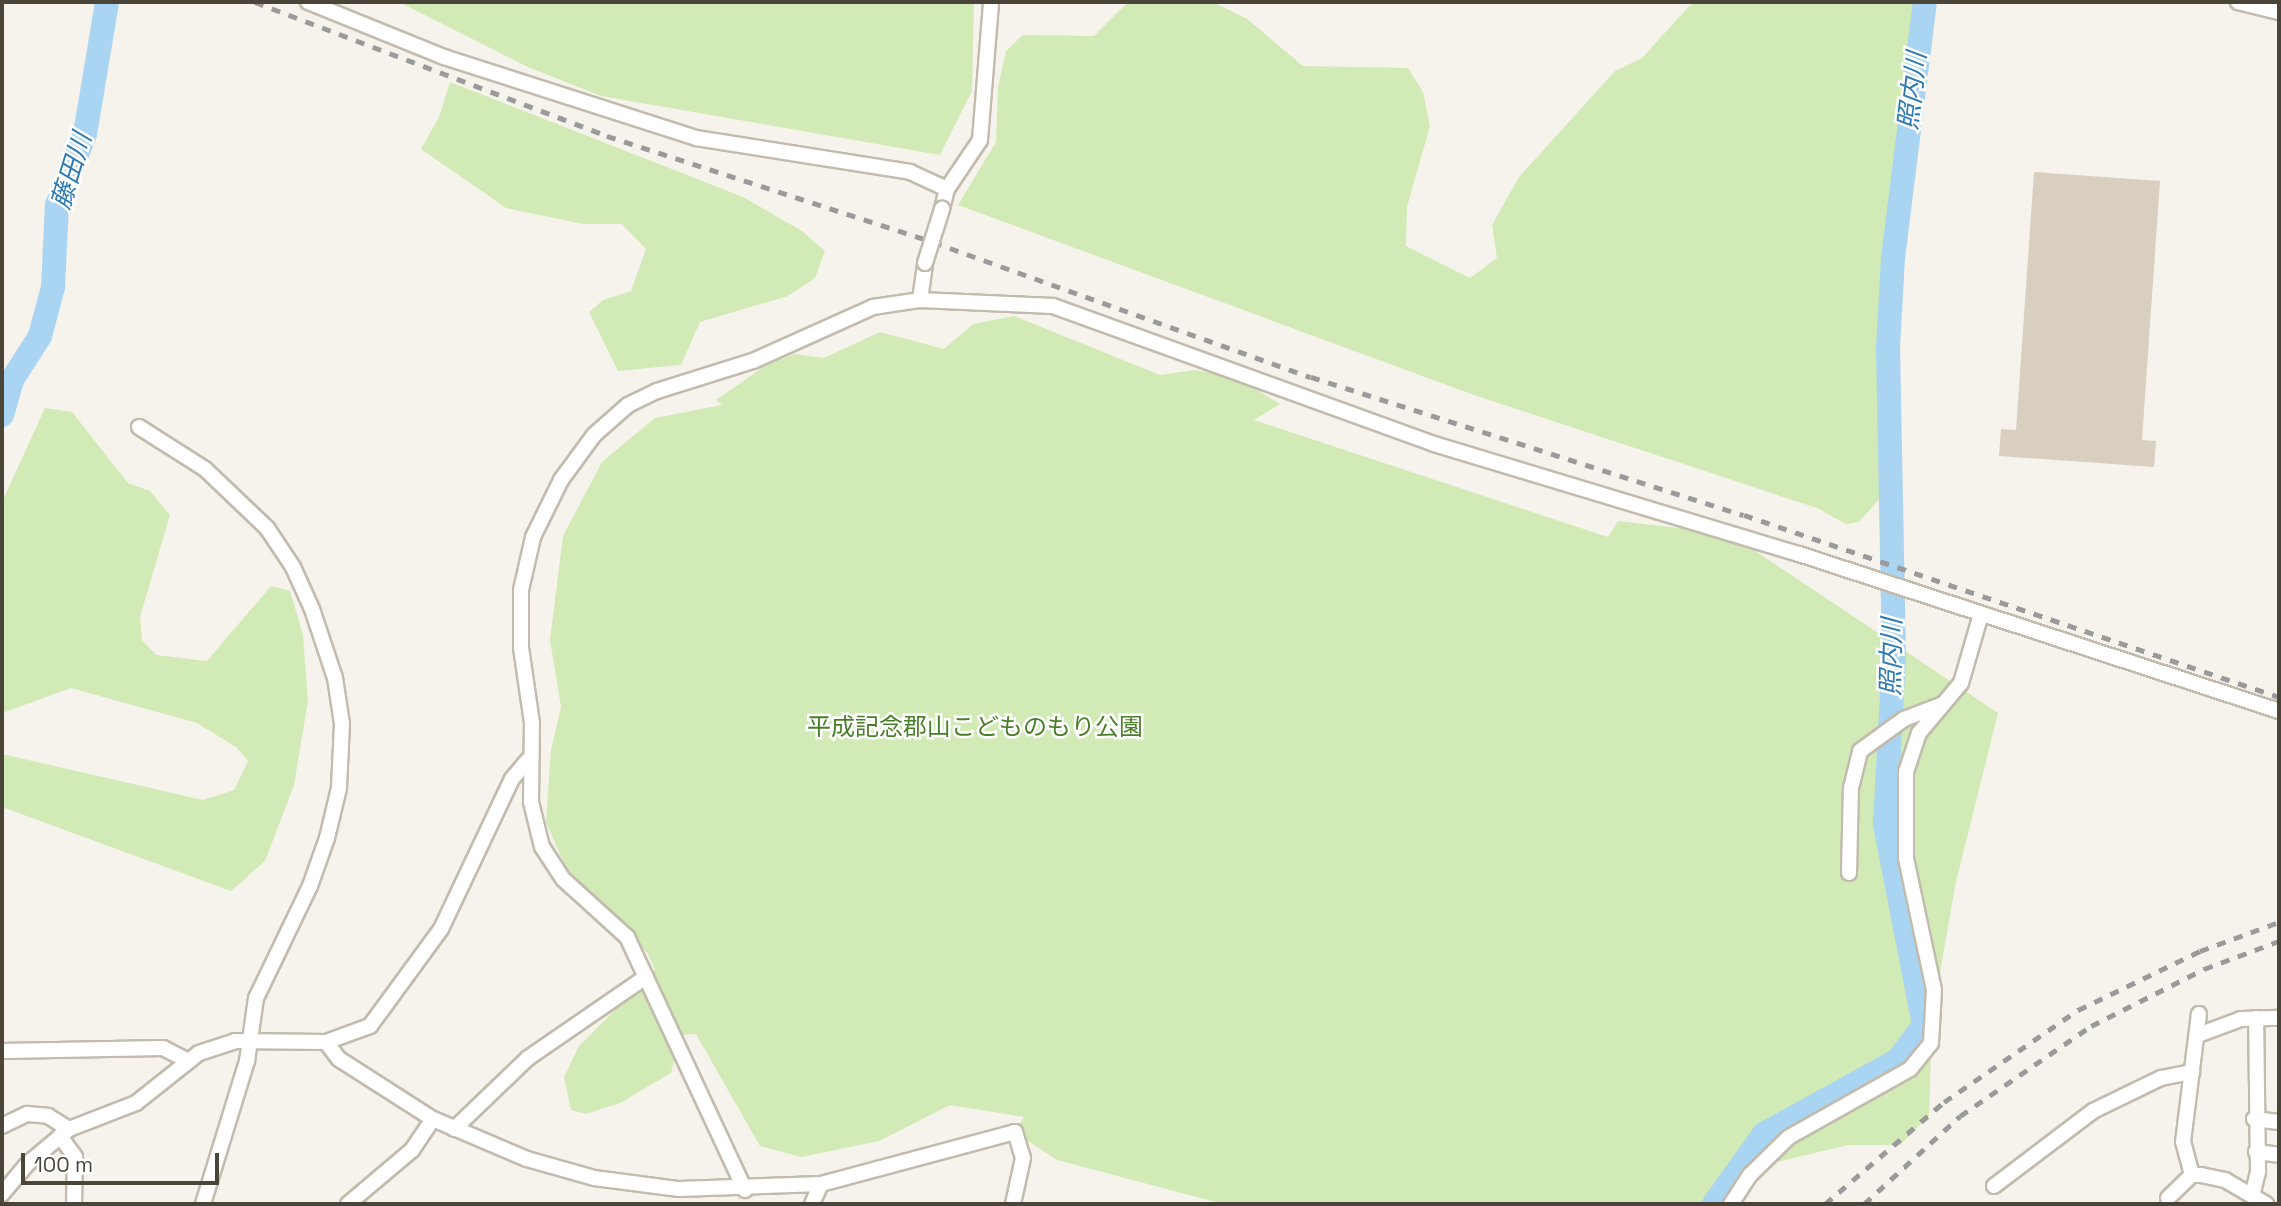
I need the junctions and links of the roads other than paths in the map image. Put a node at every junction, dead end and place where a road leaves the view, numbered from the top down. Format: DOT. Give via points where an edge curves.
graph roads {
  1 [pos="308,2"];
  2 [pos="991,2"];
  3 [pos="2238,2"];
  4 [pos="2279,12"];
  5 [pos="947,188"];
  6 [pos="920,300"];
  7 [pos="139,427"];
  8 [pos="1981,614"];
  9 [pos="1941,705"];
  10 [pos="2279,712"];
  11 [pos="528,760"];
  12 [pos="1849,873"];
  13 [pos="646,977"];
  14 [pos="2199,1014"];
  15 [pos="2256,1018"];
  16 [pos="2279,1018"];
  17 [pos="2198,1035"];
  18 [pos="248,1042"];
  19 [pos="326,1042"];
  20 [pos="2,1051"];
  21 [pos="187,1060"];
  22 [pos="2192,1072"];
  23 [pos="433,1119"];
  24 [pos="2254,1119"];
  25 [pos="2279,1122"];
  26 [pos="2,1126"];
  27 [pos="454,1129"];
  28 [pos="64,1132"];
  29 [pos="2256,1152"];
  30 [pos="2279,1154"];
  31 [pos="2192,1175"];
  32 [pos="821,1184"];
  33 [pos="1994,1186"];
  34 [pos="745,1190"];
  35 [pos="2,1194"];
  36 [pos="2252,1196"];
  37 [pos="2168,1198"];
  38 [pos="74,1204"];
  39 [pos="203,1204"];
  40 [pos="348,1204"];
  41 [pos="812,1204"];
  42 [pos="1013,1204"];
  43 [pos="1731,1204"];
  44 [pos="2266,1204"];
  1 -- 5 [label="street" via="444,57 696,138 911,172"];
  2 -- 5 [label="street" via="980,140"];
  3 -- 4 [label="street"];
  5 -- 6 [label="street, bridge" via="925,263"];
  6 -- 8 [label="street" via="1053,306 1434,444"];
  6 -- 11 [label="street" via="873,307 753,361 657,391 628,405 594,435 550,500 533,537 521,590 521,648 532,723"];
  7 -- 18 [label="street" via="205,469 267,528 293,567 335,678 342,756 327,838 310,886 256,998"];
  8 -- 9 [label="street" via="1961,682"];
  8 -- 10 [label="street"];
  9 -- 12 [label="street" via="1904,719 1860,751 1851,788"];
  9 -- 43 [label="street" via="1914,744 1903,822 1934,990 1931,1043 1910,1069 1789,1137 1750,1175"];
  11 -- 13 [label="street" via="531,802 549,861 621,929"];
  11 -- 19 [label="street" via="512,779 441,929 378,1017 365,1030"];
  13 -- 27 [label="street" via="528,1058"];
  13 -- 34 [label="street"];
  14 -- 17 [label="street"];
  15 -- 16 [label="street"];
  15 -- 17 [label="street"];
  15 -- 24 [label="street"];
  17 -- 22 [label="street"];
  18 -- 19 [label="street"];
  18 -- 21 [label="street" via="210,1048"];
  18 -- 39 [label="street"];
  19 -- 23 [label="street" via="339,1059"];
  20 -- 21 [label="street" via="163,1048"];
  21 -- 28 [label="street" via="136,1103"];
  22 -- 31 [label="street" via="2183,1142"];
  22 -- 33 [label="street" via="2161,1078 2093,1111"];
  23 -- 27 [label="street"];
  23 -- 40 [label="street" via="412,1150"];
  24 -- 25 [label="street"];
  24 -- 29 [label="street"];
  26 -- 28 [label="street" via="27,1114 48,1116"];
  27 -- 34 [label="street" via="527,1160 594,1178 653,1188"];
  28 -- 35 [label="street"];
  28 -- 38 [label="street" via="76,1163"];
  29 -- 30 [label="street"];
  29 -- 36 [label="street"];
  31 -- 36 [label="street" via="2225,1180"];
  31 -- 37 [label="street"];
  32 -- 34 [label="street"];
  32 -- 41 [label="street"];
  32 -- 42 [label="street" via="1015,1132 1023,1158"];
  36 -- 44 [label="street"];
}
